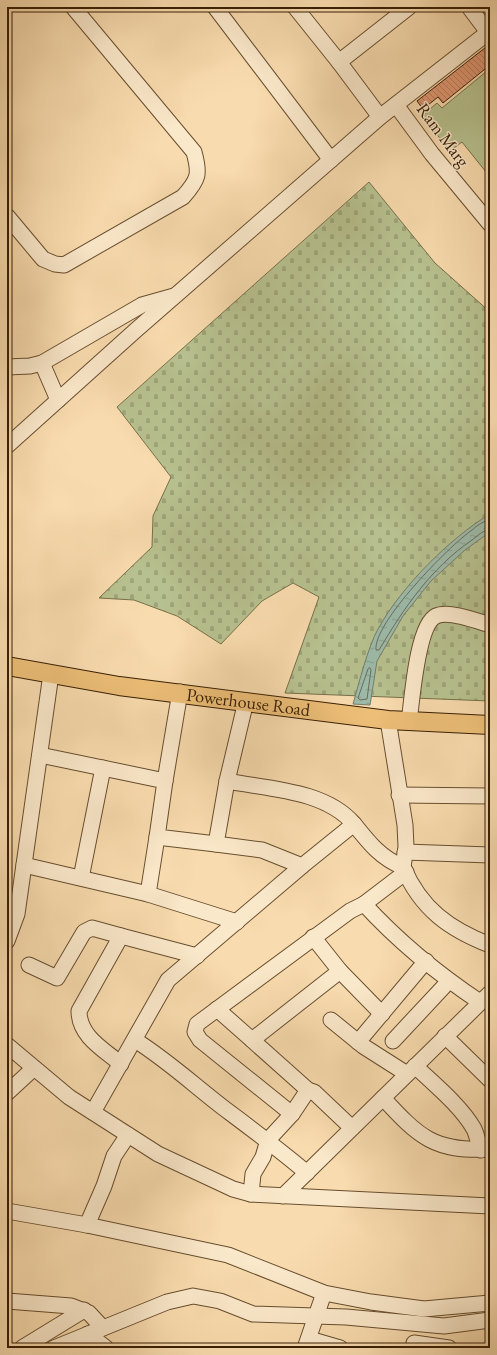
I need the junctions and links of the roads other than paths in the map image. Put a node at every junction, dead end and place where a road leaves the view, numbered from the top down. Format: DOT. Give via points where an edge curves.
graph roads {
  1 [pos="73,7"];
  2 [pos="215,7"];
  3 [pos="295,7"];
  4 [pos="469,7"];
  5 [pos="403,9"];
  6 [pos="489,32"];
  7 [pos="339,62"];
  8 [pos="396,105"];
  9 [pos="380,117"];
  10 [pos="331,160"];
  11 [pos="7,216"];
  12 [pos="490,224"];
  13 [pos="175,296"];
  14 [pos="42,363"];
  15 [pos="7,367"];
  16 [pos="58,400"];
  17 [pos="7,446"];
  18 [pos="490,625"];
  19 [pos="7,666"];
  20 [pos="51,674"];
  21 [pos="180,692"];
  22 [pos="246,701"];
  23 [pos="384,719"];
  24 [pos="409,722"];
  25 [pos="490,725"];
  26 [pos="40,755"];
  27 [pos="103,768"];
  28 [pos="165,780"];
  29 [pos="227,781"];
  30 [pos="399,795"];
  31 [pos="490,796"];
  32 [pos="354,824"];
  33 [pos="157,837"];
  34 [pos="216,844"];
  35 [pos="405,852"];
  36 [pos="490,854"];
  37 [pos="24,865"];
  38 [pos="302,866"];
  39 [pos="404,870"];
  40 [pos="81,878"];
  41 [pos="148,894"];
  42 [pos="364,904"];
  43 [pos="237,922"];
  44 [pos="122,936"];
  45 [pos="313,937"];
  46 [pos="7,941"];
  47 [pos="490,945"];
  48 [pos="196,956"];
  49 [pos="426,961"];
  50 [pos="29,965"];
  51 [pos="340,971"];
  52 [pos="449,981"];
  53 [pos="485,998"];
  54 [pos="217,1009"];
  55 [pos="382,1014"];
  56 [pos="331,1020"];
  57 [pos="445,1036"];
  58 [pos="135,1040"];
  59 [pos="252,1040"];
  60 [pos="393,1041"];
  61 [pos="358,1042"];
  62 [pos="7,1045"];
  63 [pos="121,1064"];
  64 [pos="34,1068"];
  65 [pos="411,1070"];
  66 [pos="490,1080"];
  67 [pos="308,1090"];
  68 [pos="7,1093"];
  69 [pos="383,1098"];
  70 [pos="93,1112"];
  71 [pos="292,1114"];
  72 [pos="352,1128"];
  73 [pos="128,1134"];
  74 [pos="268,1140"];
  75 [pos="485,1150"];
  76 [pos="307,1173"];
  77 [pos="251,1194"];
  78 [pos="283,1196"];
  79 [pos="490,1206"];
  80 [pos="7,1211"];
  81 [pos="87,1225"];
  82 [pos="324,1294"];
  83 [pos="7,1301"];
  84 [pos="490,1303"];
  85 [pos="424,1309"];
  86 [pos="317,1316"];
  87 [pos="93,1317"];
  88 [pos="490,1320"];
  89 [pos="424,1324"];
  90 [pos="88,1334"];
  91 [pos="307,1343"];
  92 [pos="413,1345"];
  93 [pos="22,1348"];
  94 [pos="54,1348"];
  95 [pos="106,1348"];
  96 [pos="340,1348"];
  97 [pos="449,1348"];
  1 -- 11 [label="street" via="194,152 199,170 195,184 183,197 64,265 43,259"];
  2 -- 10 [label="street"];
  3 -- 7 [label="street"];
  4 -- 6 [label="street"];
  5 -- 7 [label="street"];
  6 -- 8 [label="street"];
  7 -- 9 [label="street"];
  8 -- 9 [label="street"];
  8 -- 12 [label="street, Ram Marg" via="432,154"];
  9 -- 10 [label="street"];
  10 -- 13 [label="street"];
  13 -- 14 [label="street" via="142,305"];
  13 -- 16 [label="street"];
  14 -- 15 [label="street"];
  14 -- 16 [label="street"];
  16 -- 17 [label="street"];
  18 -- 24 [label="street" via="470,618 445,614 435,616 419,647"];
  19 -- 20 [label="main road, Powerhouse Road"];
  20 -- 21 [label="main road, Powerhouse Road" via="119,686"];
  20 -- 26 [label="street"];
  21 -- 22 [label="main road, Powerhouse Road"];
  21 -- 28 [label="street"];
  22 -- 23 [label="main road, Powerhouse Road"];
  22 -- 29 [label="street"];
  23 -- 24 [label="main road, Powerhouse Road"];
  23 -- 30 [label="street"];
  24 -- 25 [label="main road, Powerhouse Road"];
  26 -- 27 [label="street"];
  26 -- 37 [label="street"];
  27 -- 28 [label="street"];
  27 -- 40 [label="street"];
  28 -- 33 [label="street"];
  29 -- 32 [label="street" via="321,800 346,815"];
  29 -- 34 [label="street"];
  30 -- 31 [label="street"];
  30 -- 35 [label="street" via="405,825"];
  32 -- 38 [label="street"];
  32 -- 39 [label="street" via="373,848"];
  33 -- 34 [label="street"];
  33 -- 41 [label="street"];
  34 -- 38 [label="street" via="262,850"];
  35 -- 36 [label="street"];
  35 -- 39 [label="street"];
  37 -- 40 [label="street"];
  37 -- 46 [label="street" via="17,914"];
  38 -- 43 [label="street"];
  39 -- 42 [label="street"];
  39 -- 47 [label="street" via="411,885 436,916"];
  40 -- 41 [label="street"];
  41 -- 43 [label="street"];
  42 -- 45 [label="street"];
  42 -- 49 [label="street" via="386,928"];
  43 -- 48 [label="street"];
  44 -- 48 [label="street"];
  44 -- 50 [label="street" via="92,928 84,932 57,978"];
  44 -- 63 [label="street" via="79,1015 82,1028 89,1037"];
  45 -- 51 [label="street"];
  45 -- 54 [label="street"];
  48 -- 58 [label="street" via="168,980"];
  49 -- 52 [label="street"];
  49 -- 55 [label="street"];
  51 -- 55 [label="street"];
  51 -- 59 [label="street"];
  52 -- 53 [label="street"];
  52 -- 60 [label="street"];
  53 -- 57 [label="street"];
  54 -- 59 [label="street"];
  54 -- 71 [label="street" via="197,1024 196,1032 200,1040"];
  55 -- 61 [label="street"];
  56 -- 61 [label="street"];
  57 -- 65 [label="street"];
  57 -- 66 [label="street"];
  58 -- 63 [label="street"];
  58 -- 74 [label="street" via="158,1054"];
  59 -- 67 [label="street"];
  61 -- 65 [label="street"];
  62 -- 64 [label="street"];
  63 -- 70 [label="street"];
  64 -- 68 [label="street"];
  64 -- 70 [label="street" via="69,1098"];
  65 -- 69 [label="street"];
  65 -- 75 [label="street" via="436,1086 466,1119"];
  67 -- 71 [label="street"];
  67 -- 72 [label="street" via="314,1092"];
  69 -- 72 [label="street"];
  69 -- 75 [label="street" via="425,1139 445,1146"];
  70 -- 73 [label="street"];
  71 -- 74 [label="street"];
  72 -- 76 [label="street"];
  73 -- 77 [label="street" via="158,1154 233,1190"];
  73 -- 81 [label="street" via="114,1156"];
  74 -- 76 [label="street"];
  74 -- 77 [label="street" via="263,1157 253,1174"];
  76 -- 78 [label="street"];
  77 -- 78 [label="street"];
  78 -- 79 [label="street"];
  80 -- 81 [label="street"];
  81 -- 82 [label="street" via="228,1255"];
  82 -- 85 [label="street"];
  82 -- 86 [label="street"];
  83 -- 87 [label="street" via="71,1306"];
  84 -- 85 [label="street"];
  85 -- 89 [label="street"];
  86 -- 87 [label="street" via="253,1314 220,1301 193,1296"];
  86 -- 89 [label="street"];
  86 -- 91 [label="street"];
  87 -- 90 [label="street"];
  87 -- 93 [label="street"];
  88 -- 89 [label="street" via="444,1326"];
  89 -- 92 [label="street"];
  90 -- 94 [label="street"];
  90 -- 95 [label="street"];
  91 -- 96 [label="street"];
  92 -- 97 [label="street"];
}
